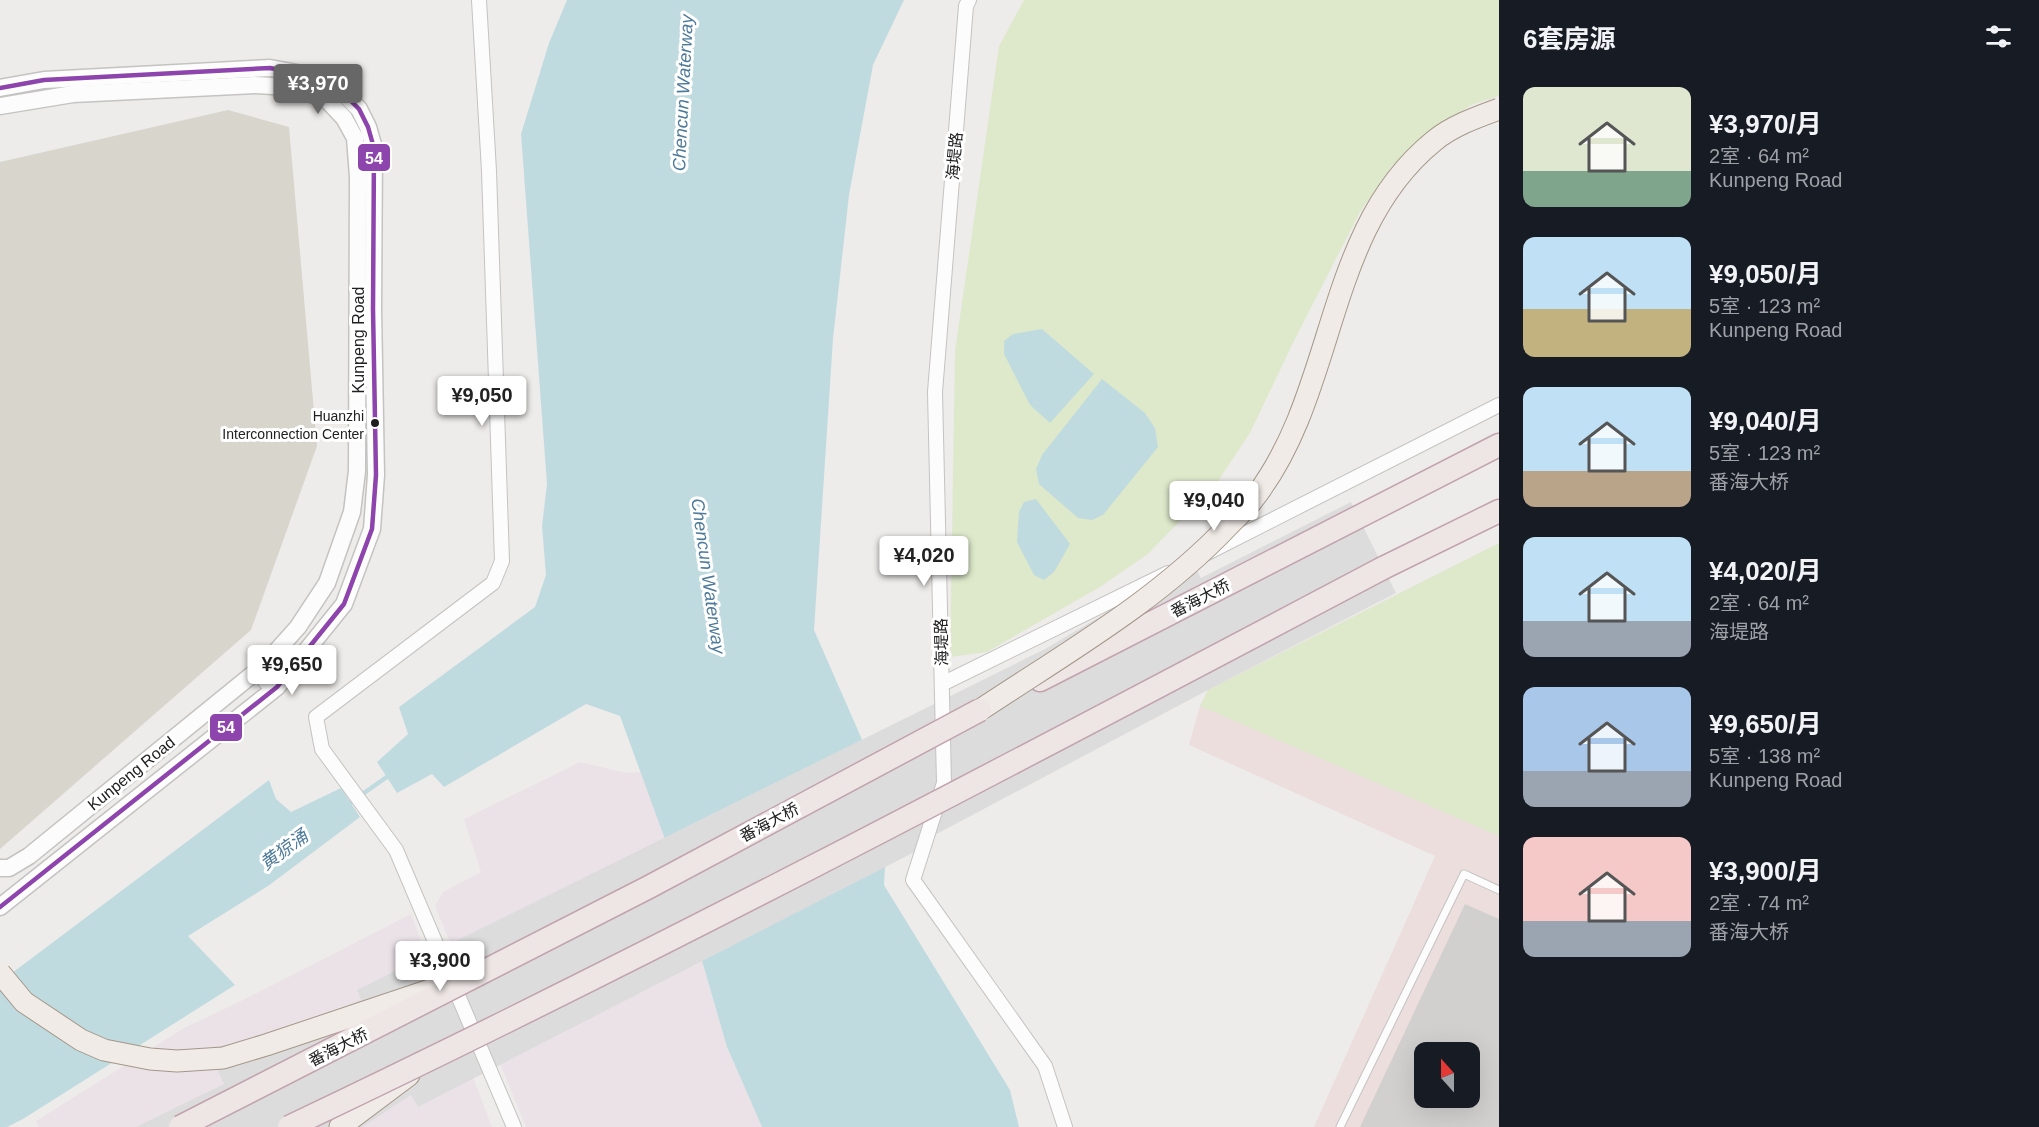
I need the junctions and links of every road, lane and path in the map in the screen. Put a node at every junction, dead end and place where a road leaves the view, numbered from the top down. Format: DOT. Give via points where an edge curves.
graph roads {
  1 [pos="479,0"];
  2 [pos="969,0"];
  3 [pos="0,88"];
  4 [pos="0,106"];
  5 [pos="1499,109"];
  6 [pos="1499,405"];
  7 [pos="1499,445"];
  8 [pos="1499,511"];
  9 [pos="254,674"];
  10 [pos="942,684"];
  11 [pos="270,693"];
  12 [pos="980,710"];
  13 [pos="0,868"];
  14 [pos="1499,890"];
  15 [pos="0,907"];
  16 [pos="490,969"];
  17 [pos="0,973"];
  18 [pos="431,1059"];
  19 [pos="180,1127"];
  20 [pos="289,1127"];
  21 [pos="340,1127"];
  22 [pos="514,1127"];
  23 [pos="1065,1127"];
  24 [pos="1340,1127"];
  1 -- 22 [label="street" via="502,561 493,583 316,717 322,749 400,861"];
  2 -- 10 [label="street, 海堤路" via="935,392"];
  3 -- 11 [label="street, Kunpeng Road" via="44,80 270,68 314,76 339,89 359,109 368,127 374,148 376,475 372,529 344,604"];
  4 -- 9 [label="street, Kunpeng Road" via="73,94 255,85 291,87 326,99 344,118 355,138 358,425 352,512 327,584 298,627"];
  5 -- 12 [label="main road, bridge" via="1436,139 1403,170 1382,199 1347,277 1303,409 1281,458 1255,498 1182,571"];
  6 -- 10 [label="street"];
  7 -- 12 [label="highway, 番海大桥, bridge"];
  8 -- 18 [label="highway, bridge" via="870,838"];
  9 -- 11 [label="lane"];
  9 -- 13 [label="street, Kunpeng Road" via="29,856 9,868"];
  10 -- 23 [label="street, 海堤路" via="944,783 913,880 1045,1066"];
  11 -- 15 [label="street, Kunpeng Road"];
  12 -- 16 [label="highway, 番海大桥, bridge"];
  14 -- 24 [label="lane" via="1464,874"];
  16 -- 17 [label="main road, bridge" via="223,1058 177,1061 104,1050 81,1040 24,1002"];
  16 -- 19 [label="highway, 番海大桥, bridge"];
  18 -- 20 [label="highway, bridge"];
  18 -- 21 [label="main road, bridge"];
}
